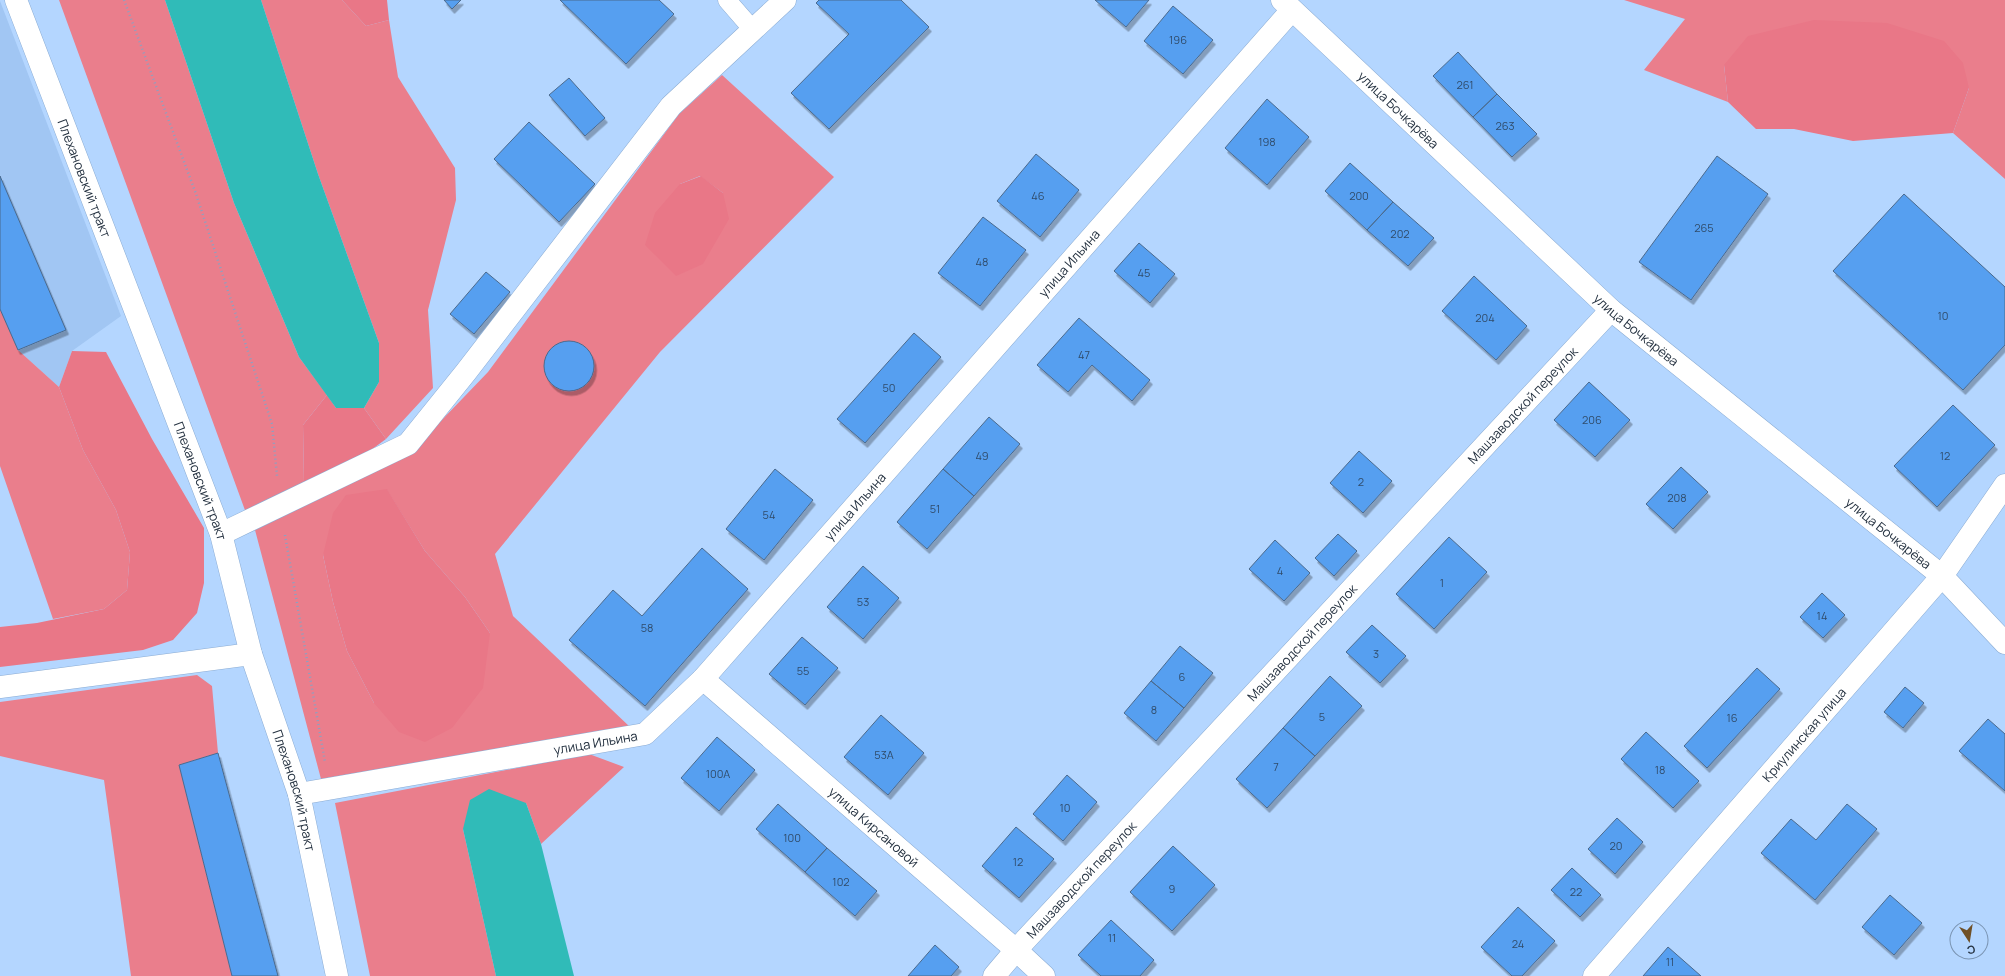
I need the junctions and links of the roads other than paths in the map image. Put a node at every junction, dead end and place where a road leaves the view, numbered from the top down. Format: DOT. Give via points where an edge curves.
graph roads {
  1 [pos="16,0"];
  2 [pos="727,0"];
  3 [pos="785,0"];
  4 [pos="1287,5"];
  5 [pos="753,30"];
  6 [pos="1611,310"];
  7 [pos="2005,486"];
  8 [pos="221,534"];
  9 [pos="1942,576"];
  10 [pos="2005,643"];
  11 [pos="251,654"];
  12 [pos="703,679"];
  13 [pos="0,687"];
  14 [pos="299,794"];
  15 [pos="1016,950"];
  16 [pos="337,976"];
  17 [pos="994,976"];
  18 [pos="1044,976"];
  19 [pos="1594,976"];
  1 -- 8 [label="street, Плехановский тракт"];
  2 -- 5 [label="lane"];
  3 -- 5 [label="street"];
  4 -- 6 [label="street, улица Бочкарёва"];
  4 -- 12 [label="street, улица Ильина"];
  5 -- 8 [label="street" via="671,106 408,444"];
  6 -- 9 [label="street, улица Бочкарёва"];
  6 -- 15 [label="street, Машзаводской переулок"];
  7 -- 9 [label="street, Криулинская улица"];
  8 -- 11 [label="street, Плехановский тракт"];
  9 -- 10 [label="street, улица Бочкарёва"];
  9 -- 19 [label="street, Криулинская улица"];
  11 -- 13 [label="street"];
  11 -- 14 [label="street, Плехановский тракт"];
  12 -- 14 [label="street, улица Ильина" via="645,734"];
  12 -- 15 [label="street, улица Кирсановой"];
  14 -- 16 [label="street, Плехановский тракт"];
  15 -- 17 [label="street, Машзаводской переулок"];
  15 -- 18 [label="street, улица Кирсановой"];
}
